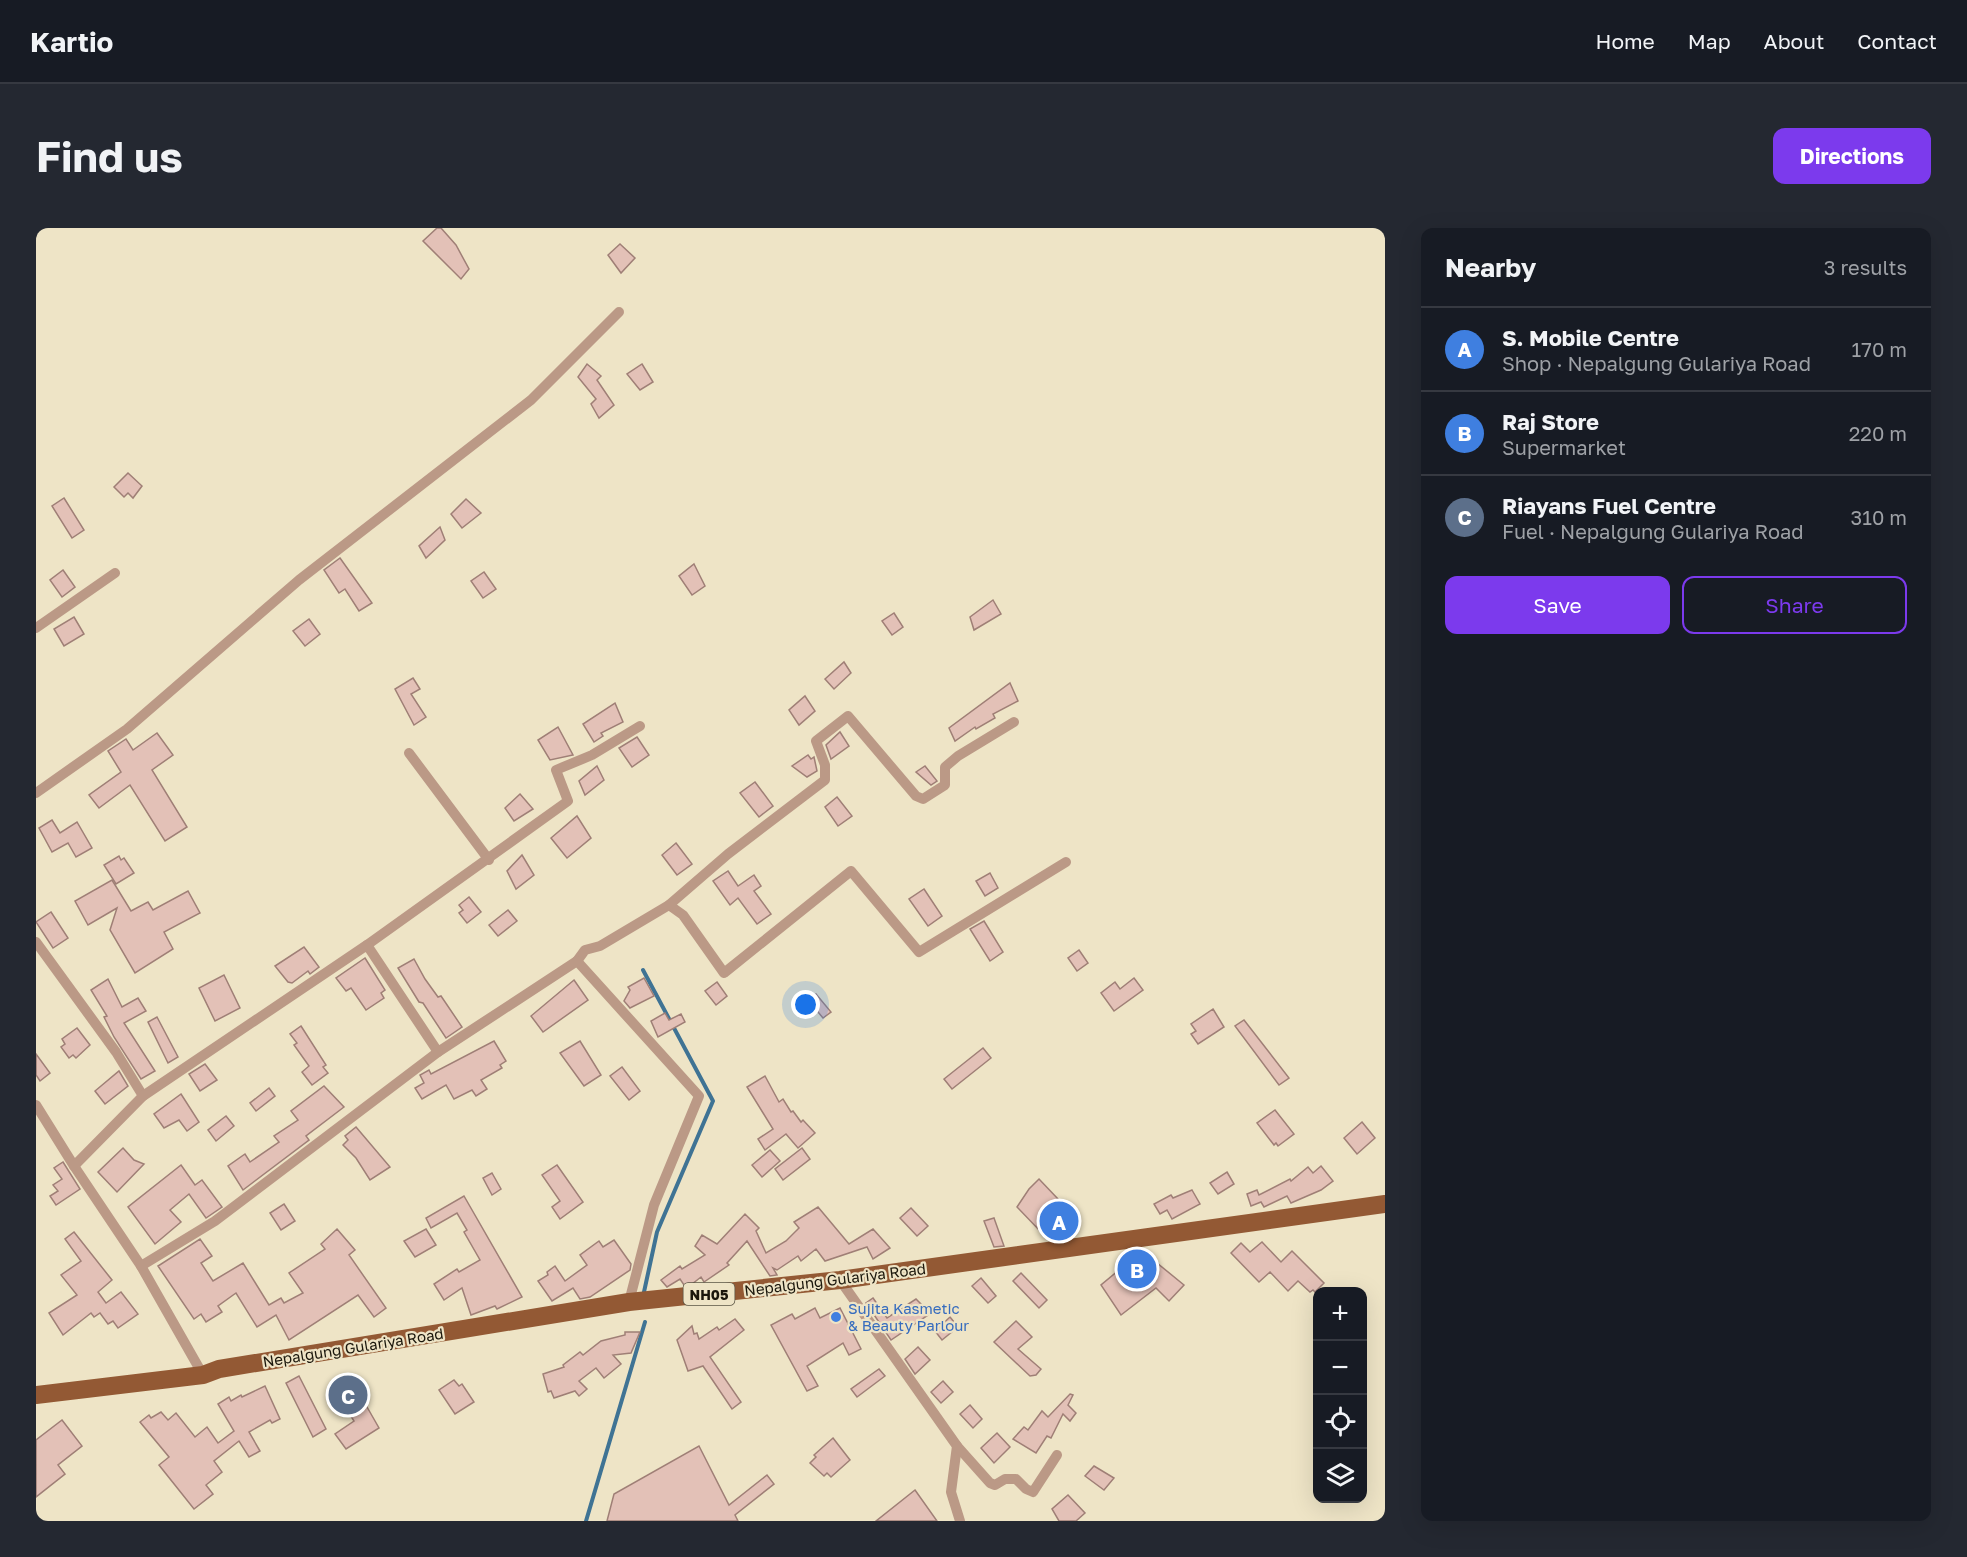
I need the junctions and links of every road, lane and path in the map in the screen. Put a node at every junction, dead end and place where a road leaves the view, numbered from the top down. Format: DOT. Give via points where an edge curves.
graph roads {
  1 [pos="619,312"];
  2 [pos="116,573"];
  3 [pos="36,627"];
  4 [pos="1014,722"];
  5 [pos="640,726"];
  6 [pos="410,753"];
  7 [pos="36,793"];
  8 [pos="489,860"];
  9 [pos="1066,862"];
  10 [pos="669,905"];
  11 [pos="36,942"];
  12 [pos="367,945"];
  13 [pos="577,961"];
  14 [pos="438,1052"];
  15 [pos="143,1096"];
  16 [pos="36,1105"];
  17 [pos="74,1166"];
  18 [pos="1385,1204"];
  19 [pos="141,1266"];
  20 [pos="840,1280"];
  21 [pos="629,1302"];
  22 [pos="203,1375"];
  23 [pos="36,1395"];
  24 [pos="957,1446"];
  25 [pos="1057,1455"];
  26 [pos="960,1521"];
  1 -- 7 [label="street" via="531,400 298,580 127,729"];
  2 -- 3 [label="street"];
  4 -- 10 [label="street" via="945,767 945,785 923,799 916,796 848,716 816,741 825,765 825,780"];
  5 -- 8 [label="street" via="592,755 556,770 568,801"];
  6 -- 8 [label="street"];
  8 -- 12 [label="street"];
  9 -- 10 [label="street" via="919,952 851,871 724,973 683,915"];
  10 -- 13 [label="street" via="606,943 585,950"];
  11 -- 15 [label="street"];
  12 -- 14 [label="street"];
  12 -- 15 [label="street"];
  13 -- 14 [label="street"];
  13 -- 21 [label="street" via="699,1096 654,1205"];
  14 -- 19 [label="street" via="215,1221"];
  15 -- 17 [label="street"];
  16 -- 17 [label="street"];
  17 -- 19 [label="street"];
  18 -- 20 [label="main road, Nepalgung Gulariya Road / NH05"];
  19 -- 22 [label="street"];
  20 -- 21 [label="main road, Nepalgung Gulariya Road / NH05"];
  20 -- 24 [label="street"];
  21 -- 22 [label="main road, Nepalgung Gulariya Road / NH05" via="219,1369"];
  22 -- 23 [label="main road, Nepalgung Gulariya Road / NH05"];
  24 -- 25 [label="street" via="990,1483 1016,1479 1033,1492"];
  24 -- 26 [label="street" via="951,1492"];
}
